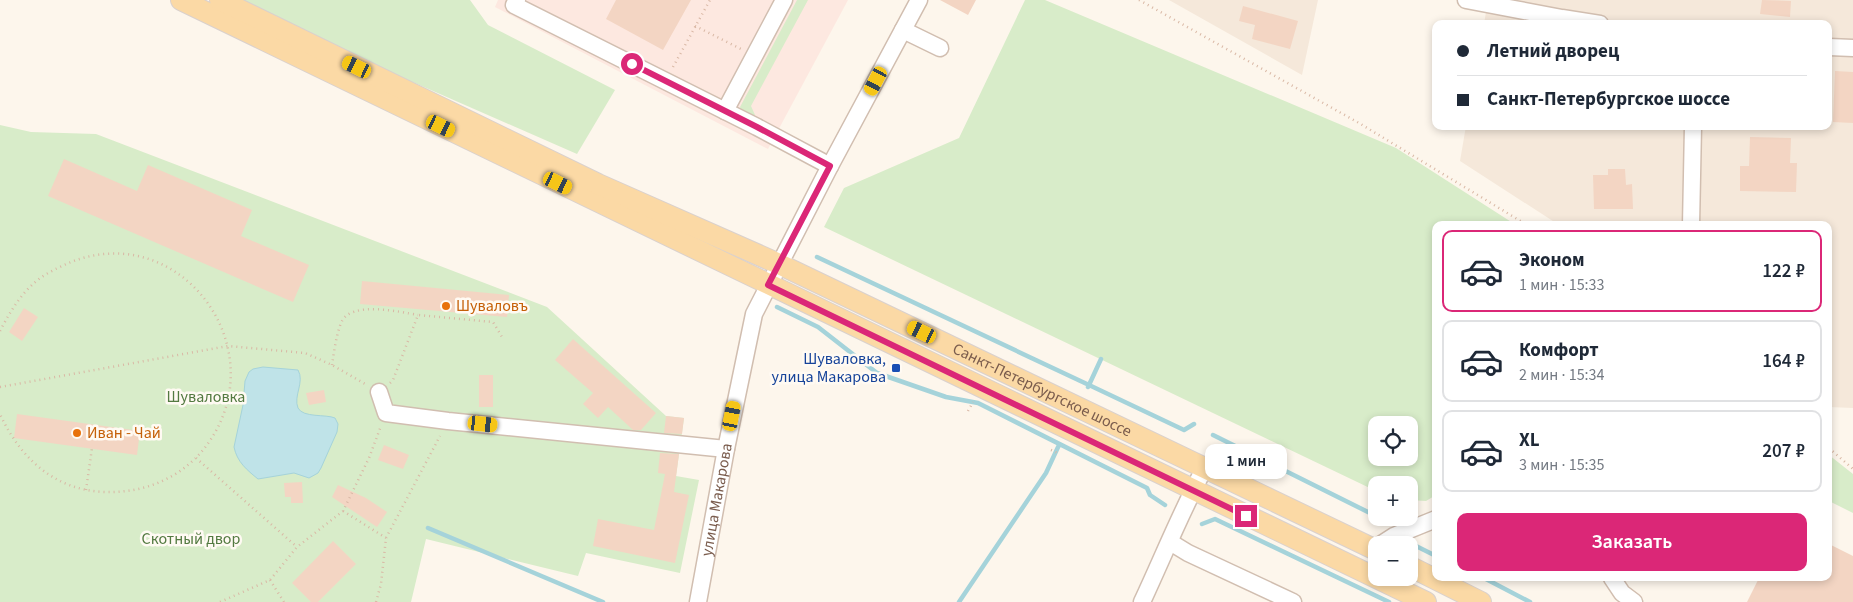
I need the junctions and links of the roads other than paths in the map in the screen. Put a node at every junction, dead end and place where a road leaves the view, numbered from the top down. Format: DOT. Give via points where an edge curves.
graph roads {
  1 [pos="181,0"];
  2 [pos="220,0"];
  3 [pos="517,0"];
  4 [pos="784,0"];
  5 [pos="919,0"];
  6 [pos="1466,0"];
  7 [pos="1575,20"];
  8 [pos="903,30"];
  9 [pos="1832,47"];
  10 [pos="940,48"];
  11 [pos="1853,48"];
  12 [pos="725,111"];
  13 [pos="1693,130"];
  14 [pos="830,166"];
  15 [pos="1691,221"];
  16 [pos="778,264"];
  17 [pos="768,285"];
  18 [pos="379,392"];
  19 [pos="726,449"];
  20 [pos="1204,468"];
  21 [pos="1193,490"];
  22 [pos="1432,522"];
  23 [pos="1394,536"];
  24 [pos="1170,542"];
  25 [pos="1368,546"];
  26 [pos="1418,571"];
  27 [pos="1432,578"];
  28 [pos="1439,581"];
  29 [pos="1614,581"];
  30 [pos="698,602"];
  31 [pos="1142,602"];
  32 [pos="1293,602"];
  33 [pos="1426,602"];
  34 [pos="1480,602"];
  35 [pos="1634,602"];
  1 -- 17 [label="main road, Санкт-Петербургское шоссе"];
  2 -- 16 [label="main road, Санкт-Петербургское шоссе" via="598,184"];
  3 -- 12 [label="street" via="514,5"];
  4 -- 12 [label="street"];
  5 -- 8 [label="street, улица Макарова"];
  6 -- 7 [label="street"];
  8 -- 10 [label="street"];
  8 -- 14 [label="street, улица Макарова"];
  9 -- 11 [label="street"];
  12 -- 14 [label="street"];
  13 -- 15 [label="street"];
  14 -- 16 [label="street, улица Макарова"];
  16 -- 17 [label="street, улица Макарова"];
  16 -- 20 [label="main road, Санкт-Петербургское шоссе"];
  17 -- 19 [label="street, улица Макарова" via="754,314"];
  17 -- 21 [label="main road, Санкт-Петербургское шоссе"];
  18 -- 19 [label="street" via="386,413"];
  19 -- 30 [label="street, улица Макарова"];
  20 -- 21 [label="street"];
  20 -- 25 [label="main road, Санкт-Петербургское шоссе"];
  21 -- 24 [label="street"];
  21 -- 33 [label="main road, Санкт-Петербургское шоссе"];
  22 -- 23 [label="street"];
  24 -- 31 [label="street"];
  24 -- 32 [label="street"];
  26 -- 27 [label="main road"];
  28 -- 34 [label="main road"];
  29 -- 35 [label="street"];
}
